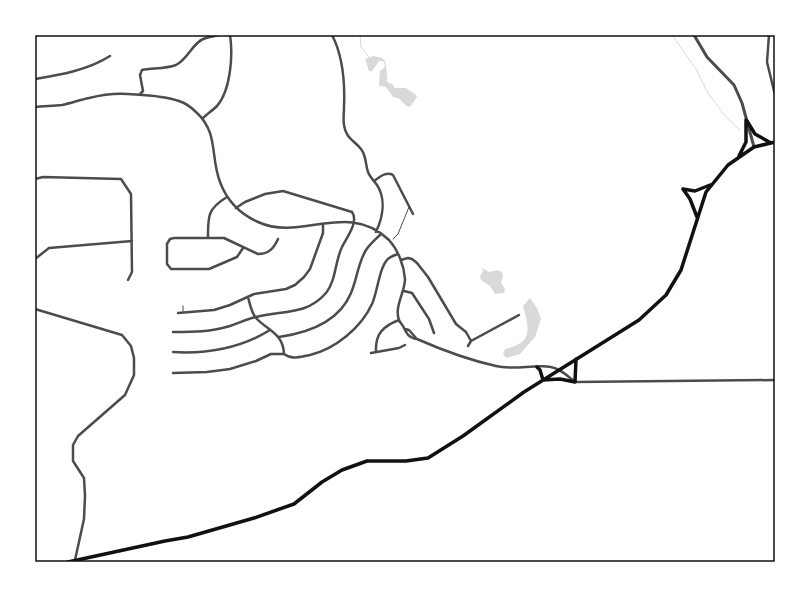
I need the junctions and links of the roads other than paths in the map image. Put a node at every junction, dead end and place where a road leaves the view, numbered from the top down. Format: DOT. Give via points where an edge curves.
graph roads {
  1 [pos="219,35"];
  2 [pos="230,35"];
  3 [pos="332,35"];
  4 [pos="694,35"];
  5 [pos="769,35"];
  6 [pos="110,56"];
  7 [pos="35,79"];
  8 [pos="775,94"];
  9 [pos="140,95"];
  10 [pos="35,107"];
  11 [pos="203,118"];
  12 [pos="746,120"];
  13 [pos="773,142"];
  14 [pos="754,147"];
  15 [pos="739,157"];
  16 [pos="35,179"];
  17 [pos="374,181"];
  18 [pos="712,185"];
  19 [pos="227,197"];
  20 [pos="409,206"];
  21 [pos="236,208"];
  22 [pos="413,214"];
  23 [pos="698,218"];
  24 [pos="354,222"];
  25 [pos="323,224"];
  26 [pos="376,232"];
  27 [pos="381,234"];
  28 [pos="208,238"];
  29 [pos="393,238"];
  30 [pos="278,239"];
  31 [pos="132,242"];
  32 [pos="243,248"];
  33 [pos="398,254"];
  34 [pos="35,259"];
  35 [pos="401,260"];
  36 [pos="128,280"];
  37 [pos="404,291"];
  38 [pos="248,297"];
  39 [pos="183,306"];
  40 [pos="35,309"];
  41 [pos="183,312"];
  42 [pos="178,313"];
  43 [pos="518,315"];
  44 [pos="255,317"];
  45 [pos="399,320"];
  46 [pos="270,330"];
  47 [pos="173,332"];
  48 [pos="434,333"];
  49 [pos="279,337"];
  50 [pos="471,341"];
  51 [pos="406,345"];
  52 [pos="468,346"];
  53 [pos="174,352"];
  54 [pos="371,352"];
  55 [pos="376,352"];
  56 [pos="284,354"];
  57 [pos="576,359"];
  58 [pos="537,367"];
  59 [pos="559,370"];
  60 [pos="173,373"];
  61 [pos="543,380"];
  62 [pos="775,380"];
  63 [pos="575,382"];
  64 [pos="75,560"];
  65 [pos="68,562"];
  1 -- 9 [label="street" via="203,39 177,64 154,70 142,70 140,75 143,91"];
  2 -- 11 [label="street" via="230,67 224,96"];
  3 -- 17 [label="street" via="337,44 342,68 346,133 362,150 367,160 368,172"];
  4 -- 12 [label="street" via="707,57 734,85"];
  5 -- 8 [label="street" via="767,62"];
  6 -- 7 [label="street" via="86,67"];
  9 -- 10 [label="street" via="99,95 62,105"];
  9 -- 11 [label="street" via="180,101"];
  11 -- 19 [label="street" via="214,143 217,171"];
  12 -- 13 [label="main road" via="755,134"];
  12 -- 14 [label="street"];
  12 -- 15 [label="main road" via="746,142"];
  13 -- 14 [label="main road"];
  14 -- 15 [label="main road"];
  15 -- 18 [label="main road" via="728,165"];
  16 -- 31 [label="street" via="120,179 131,194"];
  17 -- 20 [label="street" via="385,174 393,175"];
  17 -- 26 [label="street" via="382,200 381,222"];
  18 -- 23 [label="main road" via="706,192"];
  18 -- 23 [label="main road" via="695,191 683,189"];
  19 -- 21 [label="street"];
  19 -- 28 [label="street" via="216,204 208,216"];
  20 -- 22 [label="street"];
  20 -- 29 [label="lane" via="398,234"];
  21 -- 24 [label="street" via="265,194 283,191 352,212"];
  21 -- 25 [label="street" via="258,222 280,227"];
  23 -- 57 [label="main road" via="681,270 666,295 639,320"];
  24 -- 25 [label="street"];
  24 -- 26 [label="street"];
  24 -- 44 [label="street" via="341,250 329,288 324,294 304,309"];
  25 -- 38 [label="street" via="323,232 310,269 304,277 286,289 262,292"];
  26 -- 27 [label="street"];
  27 -- 33 [label="street"];
  27 -- 49 [label="street" via="366,251 345,305 322,325 309,331"];
  28 -- 32 [label="street" via="224,238"];
  28 -- 32 [label="street" via="170,239 167,244 169,267 209,269 237,257"];
  30 -- 32 [label="street" via="274,248 264,254"];
  31 -- 34 [label="street" via="49,248"];
  31 -- 36 [label="street" via="132,272"];
  33 -- 35 [label="street"];
  33 -- 56 [label="street" via="385,264 372,304 356,327 343,339 312,354 289,358"];
  35 -- 37 [label="street" via="405,280"];
  35 -- 50 [label="street" via="408,258 417,264 432,283 456,324 466,332"];
  37 -- 45 [label="street" via="398,310"];
  37 -- 48 [label="street" via="412,293 430,319"];
  38 -- 41 [label="street" via="214,310"];
  38 -- 44 [label="street"];
  39 -- 41 [label="lane"];
  40 -- 64 [label="street" via="122,335 131,346 134,358 134,374 125,395 78,436 73,445 73,461 84,478 85,496 84,520"];
  41 -- 42 [label="street"];
  43 -- 50 [label="street"];
  44 -- 46 [label="street"];
  44 -- 47 [label="street" via="212,330"];
  45 -- 55 [label="street" via="384,328 377,339"];
  45 -- 58 [label="street" via="412,338 464,357 497,366"];
  46 -- 49 [label="street"];
  46 -- 53 [label="street" via="228,348 188,353"];
  49 -- 56 [label="street"];
  50 -- 52 [label="street"];
  51 -- 55 [label="street"];
  54 -- 55 [label="street"];
  56 -- 60 [label="street" via="271,354 230,369"];
  57 -- 59 [label="main road"];
  57 -- 63 [label="main road"];
  58 -- 59 [label="street" via="548,366"];
  58 -- 61 [label="main road"];
  59 -- 61 [label="main road"];
  59 -- 63 [label="street"];
  61 -- 63 [label="main road" via="560,379"];
  61 -- 64 [label="main road" via="428,458 406,462 367,462 342,470 294,504 254,518 188,537"];
  62 -- 63 [label="street"];
  64 -- 65 [label="main road"];
}
